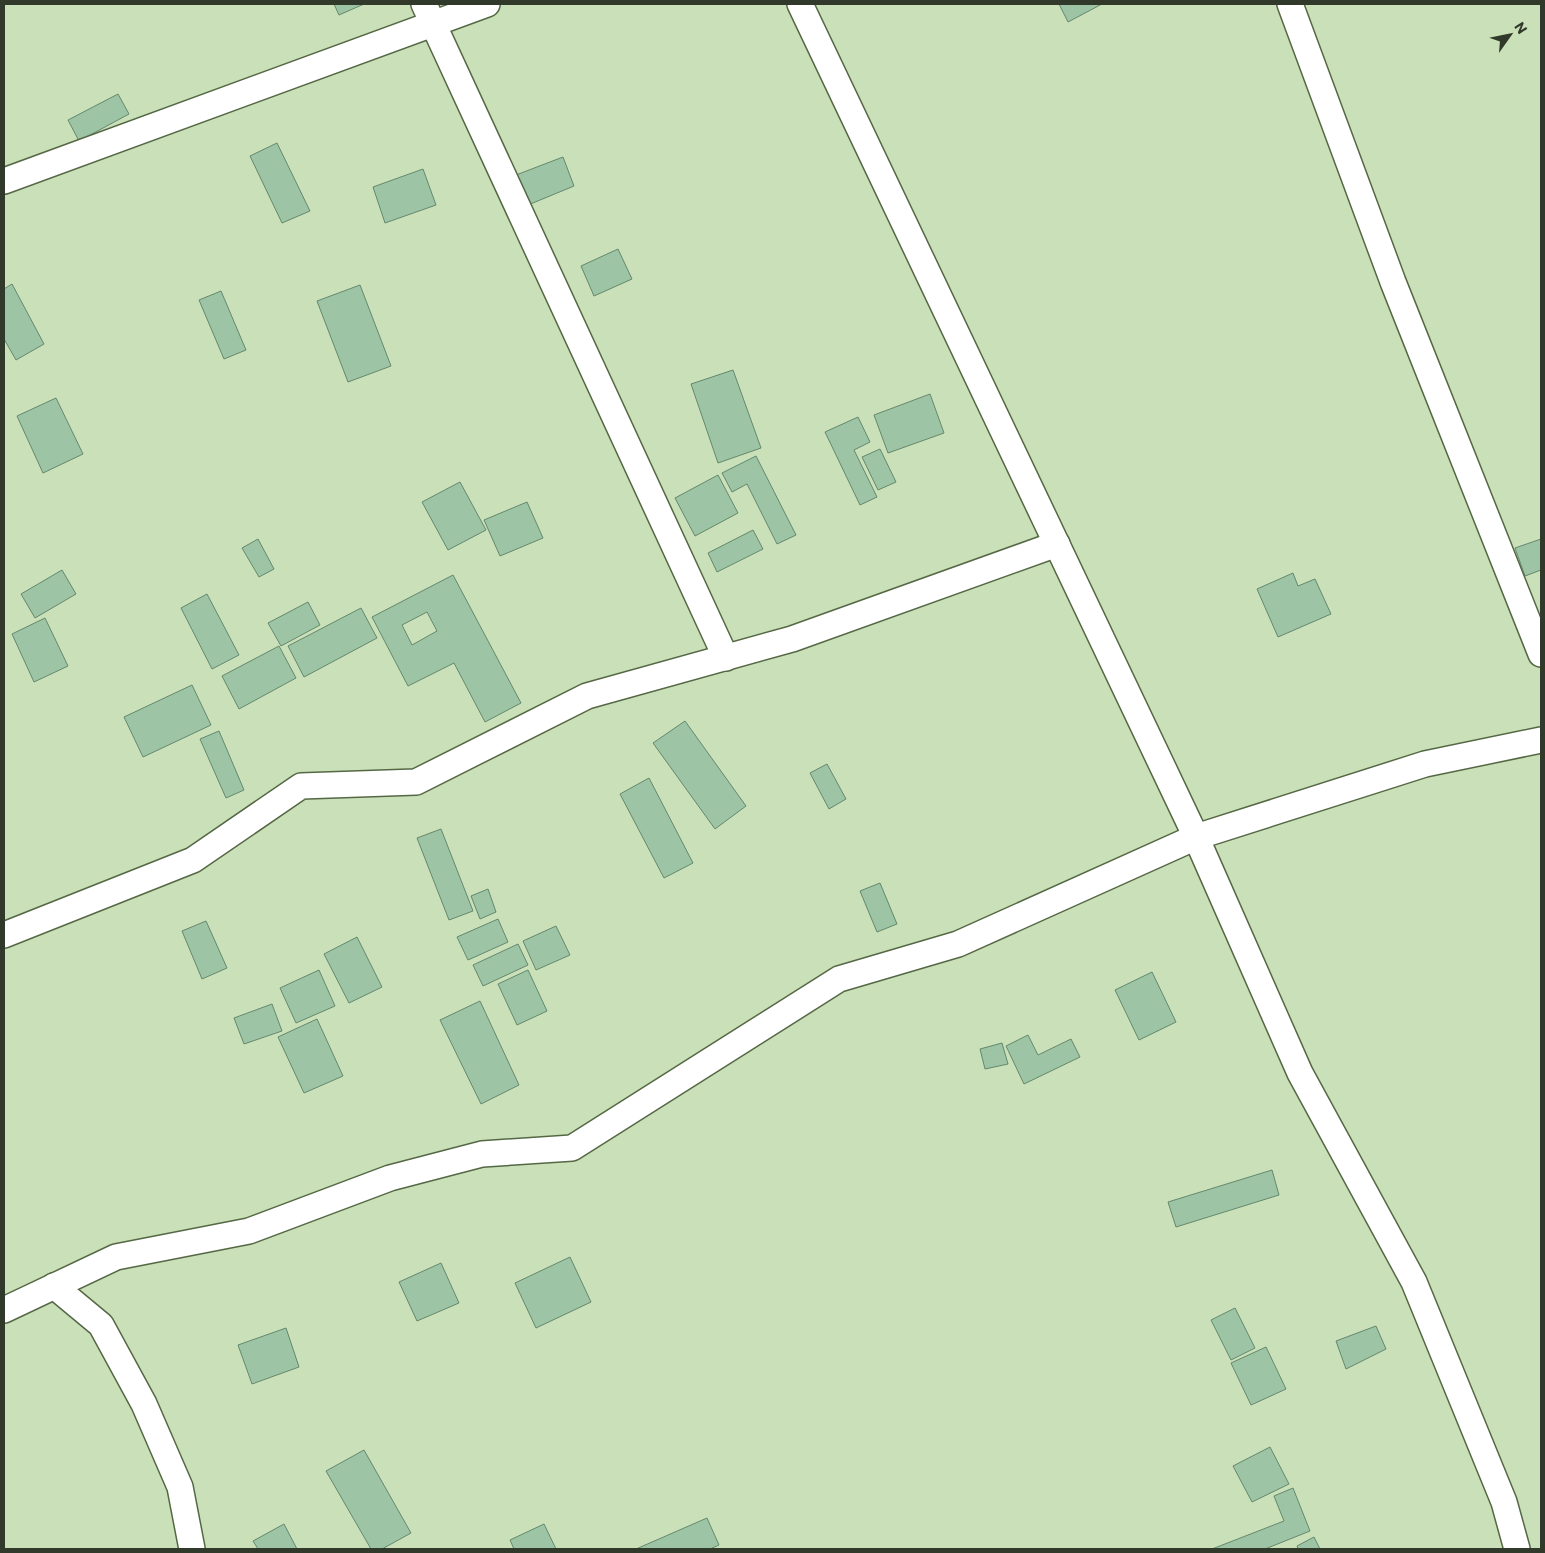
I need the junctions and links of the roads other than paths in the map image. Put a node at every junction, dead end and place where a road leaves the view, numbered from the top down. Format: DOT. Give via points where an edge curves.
graph roads {
  1 [pos="487,4"];
  2 [pos="800,4"];
  3 [pos="1290,4"];
  4 [pos="429,14"];
  5 [pos="4,181"];
  6 [pos="1057,544"];
  7 [pos="1541,654"];
  8 [pos="726,658"];
  9 [pos="1541,740"];
  10 [pos="1196,837"];
  11 [pos="4,935"];
  12 [pos="54,1286"];
  13 [pos="4,1310"];
  14 [pos="192,1549"];
  15 [pos="1517,1549"];
  1 -- 4 [label="street"];
  2 -- 6 [label="street"];
  3 -- 7 [label="street" via="1393,282"];
  4 -- 5 [label="street"];
  4 -- 8 [label="street"];
  6 -- 8 [label="street" via="792,639"];
  6 -- 10 [label="street"];
  8 -- 11 [label="street" via="587,696 416,782 301,786 193,860"];
  9 -- 10 [label="street" via="1425,764"];
  10 -- 12 [label="street" via="958,944 839,979 572,1148 482,1154 390,1178 250,1231 116,1257"];
  10 -- 15 [label="street" via="1300,1074 1414,1282 1504,1502"];
  12 -- 13 [label="street"];
  12 -- 14 [label="street" via="101,1325 144,1404 180,1487"];
}
